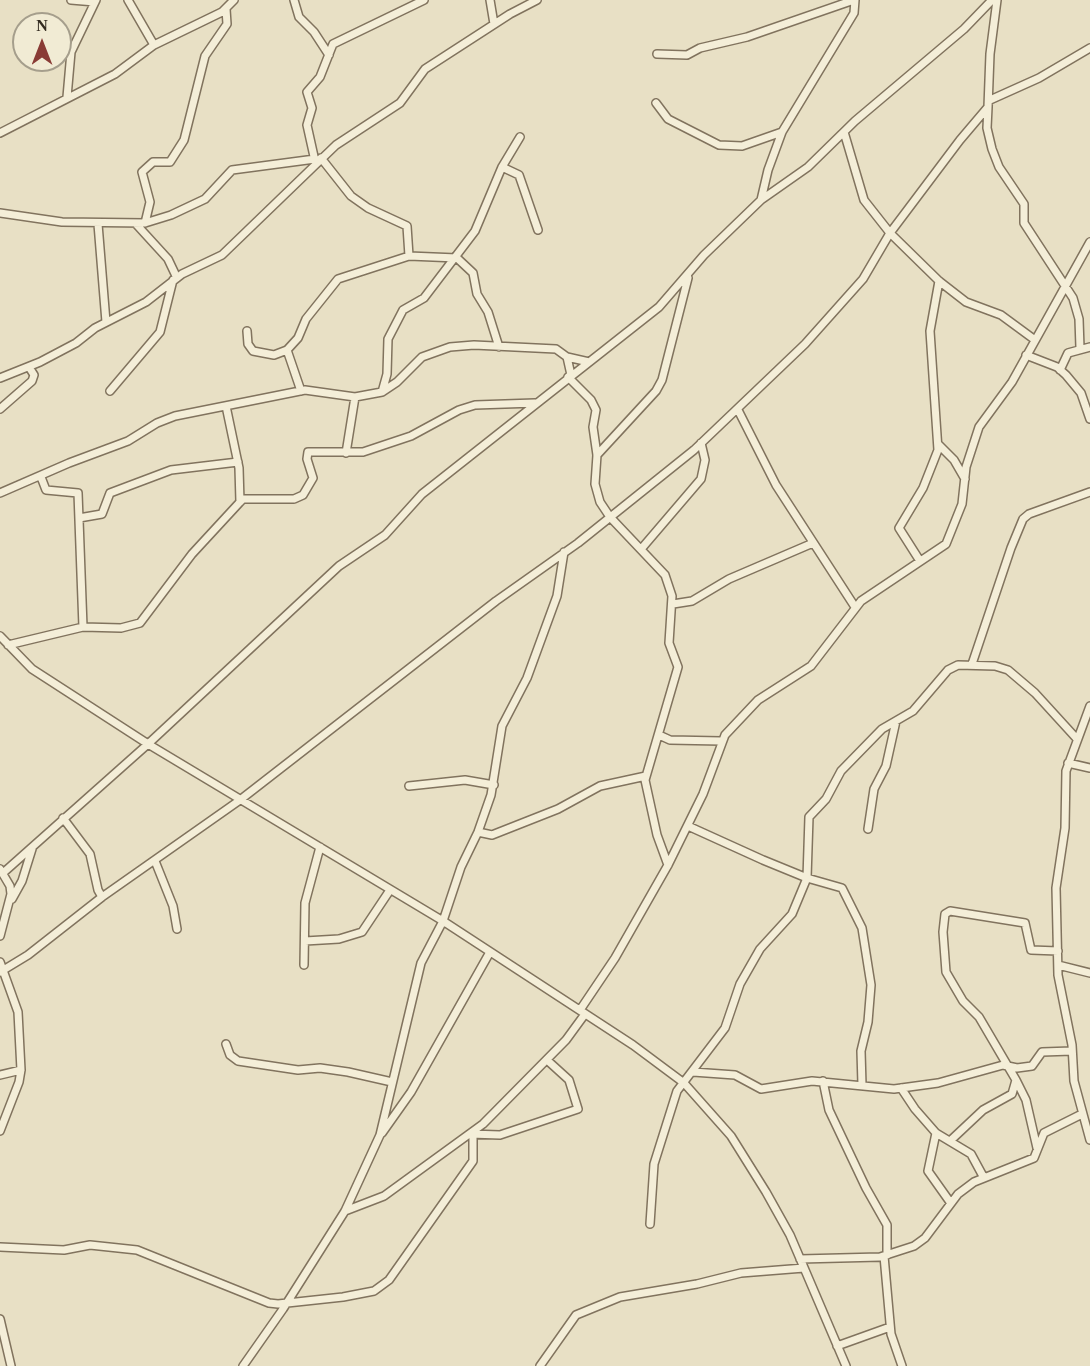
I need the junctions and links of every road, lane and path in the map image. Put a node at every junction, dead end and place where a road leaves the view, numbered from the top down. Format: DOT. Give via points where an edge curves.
graph roads {
  1 [pos="71,0"];
  2 [pos="128,0"];
  3 [pos="234,0"];
  4 [pos="294,0"];
  5 [pos="424,0"];
  6 [pos="490,0"];
  7 [pos="537,0"];
  8 [pos="854,0"];
  9 [pos="992,0"];
  10 [pos="997,0"];
  11 [pos="95,1"];
  12 [pos="226,9"];
  13 [pos="494,24"];
  14 [pos="154,45"];
  15 [pos="1089,51"];
  16 [pos="657,54"];
  17 [pos="329,55"];
  18 [pos="67,97"];
  19 [pos="656,103"];
  20 [pos="989,103"];
  21 [pos="782,132"];
  22 [pos="844,132"];
  23 [pos="0,133"];
  24 [pos="520,137"];
  25 [pos="317,160"];
  26 [pos="502,167"];
  27 [pos="761,200"];
  28 [pos="0,213"];
  29 [pos="140,223"];
  30 [pos="98,224"];
  31 [pos="538,230"];
  32 [pos="890,233"];
  33 [pos="1090,242"];
  34 [pos="409,256"];
  35 [pos="457,258"];
  36 [pos="689,275"];
  37 [pos="175,279"];
  38 [pos="939,281"];
  39 [pos="1065,284"];
  40 [pos="106,322"];
  41 [pos="247,332"];
  42 [pos="1035,340"];
  43 [pos="499,347"];
  44 [pos="1090,347"];
  45 [pos="1080,348"];
  46 [pos="286,350"];
  47 [pos="1026,355"];
  48 [pos="567,357"];
  49 [pos="589,362"];
  50 [pos="29,367"];
  51 [pos="1060,370"];
  52 [pos="569,376"];
  53 [pos="0,378"];
  54 [pos="110,391"];
  55 [pos="301,391"];
  56 [pos="382,392"];
  57 [pos="355,397"];
  58 [pos="535,403"];
  59 [pos="226,406"];
  60 [pos="0,409"];
  61 [pos="738,410"];
  62 [pos="1090,419"];
  63 [pos="702,443"];
  64 [pos="938,444"];
  65 [pos="345,453"];
  66 [pos="597,455"];
  67 [pos="238,462"];
  68 [pos="41,477"];
  69 [pos="965,479"];
  70 [pos="1090,492"];
  71 [pos="0,493"];
  72 [pos="240,502"];
  73 [pos="610,517"];
  74 [pos="79,518"];
  75 [pos="813,543"];
  76 [pos="642,548"];
  77 [pos="564,552"];
  78 [pos="920,561"];
  79 [pos="673,604"];
  80 [pos="855,607"];
  81 [pos="83,627"];
  82 [pos="0,636"];
  83 [pos="9,645"];
  84 [pos="972,664"];
  85 [pos="1090,706"];
  86 [pos="896,721"];
  87 [pos="658,735"];
  88 [pos="1077,739"];
  89 [pos="721,741"];
  90 [pos="148,744"];
  91 [pos="1068,763"];
  92 [pos="1090,768"];
  93 [pos="646,776"];
  94 [pos="494,785"];
  95 [pos="409,786"];
  96 [pos="240,800"];
  97 [pos="63,818"];
  98 [pos="688,826"];
  99 [pos="868,829"];
  100 [pos="478,832"];
  101 [pos="320,847"];
  102 [pos="32,849"];
  103 [pos="155,861"];
  104 [pos="668,865"];
  105 [pos="2,871"];
  106 [pos="807,878"];
  107 [pos="390,890"];
  108 [pos="102,897"];
  109 [pos="11,901"];
  110 [pos="442,921"];
  111 [pos="177,929"];
  112 [pos="0,936"];
  113 [pos="305,941"];
  114 [pos="1058,951"];
  115 [pos="490,952"];
  116 [pos="0,962"];
  117 [pos="304,964"];
  118 [pos="1058,965"];
  119 [pos="2,971"];
  120 [pos="1090,973"];
  121 [pos="582,1012"];
  122 [pos="226,1044"];
  123 [pos="1072,1051"];
  124 [pos="547,1060"];
  125 [pos="1007,1065"];
  126 [pos="21,1070"];
  127 [pos="693,1072"];
  128 [pos="0,1075"];
  129 [pos="1016,1080"];
  130 [pos="823,1081"];
  131 [pos="392,1082"];
  132 [pos="684,1083"];
  133 [pos="862,1086"];
  134 [pos="901,1088"];
  135 [pos="1012,1094"];
  136 [pos="1026,1100"];
  137 [pos="1082,1114"];
  138 [pos="0,1131"];
  139 [pos="936,1133"];
  140 [pos="471,1134"];
  141 [pos="380,1135"];
  142 [pos="1089,1136"];
  143 [pos="950,1141"];
  144 [pos="1038,1150"];
  145 [pos="984,1178"];
  146 [pos="950,1202"];
  147 [pos="345,1211"];
  148 [pos="650,1224"];
  149 [pos="0,1247"];
  150 [pos="885,1256"];
  151 [pos="800,1258"];
  152 [pos="804,1268"];
  153 [pos="286,1304"];
  154 [pos="0,1319"];
  155 [pos="890,1327"];
  156 [pos="837,1346"];
  157 [pos="11,1366"];
  158 [pos="243,1366"];
  159 [pos="540,1366"];
  160 [pos="846,1366"];
  161 [pos="902,1366"];
  1 -- 11 [label="street"];
  2 -- 14 [label="street"];
  3 -- 12 [label="street"];
  4 -- 17 [label="street" via="298,17"];
  5 -- 17 [label="street" via="336,42"];
  6 -- 13 [label="street"];
  7 -- 13 [label="street"];
  8 -- 16 [label="street" via="687,55"];
  8 -- 21 [label="street" via="854,14"];
  9 -- 22 [label="street"];
  10 -- 20 [label="street"];
  11 -- 18 [label="street" via="71,52"];
  12 -- 14 [label="street"];
  12 -- 29 [label="street" via="227,24 205,56 184,140 170,162 153,162 142,172 150,202"];
  13 -- 25 [label="street" via="424,69 400,103"];
  14 -- 18 [label="street" via="115,74"];
  15 -- 20 [label="street"];
  17 -- 25 [label="street" via="320,77 307,92 312,108 307,125"];
  18 -- 23 [label="street"];
  19 -- 21 [label="street" via="668,119 719,145 742,146"];
  20 -- 32 [label="street"];
  20 -- 39 [label="street" via="987,134 999,167 1024,204 1024,223"];
  21 -- 27 [label="street"];
  22 -- 27 [label="street" via="808,167"];
  22 -- 32 [label="street" via="864,200"];
  24 -- 26 [label="street"];
  25 -- 29 [label="street" via="232,170 205,199 171,215"];
  25 -- 34 [label="street" via="351,196 407,226"];
  25 -- 37 [label="street" via="222,255"];
  26 -- 31 [label="street" via="519,175"];
  26 -- 35 [label="street" via="475,231"];
  27 -- 36 [label="street" via="704,255"];
  28 -- 30 [label="street"];
  29 -- 30 [label="street"];
  29 -- 37 [label="street" via="168,259"];
  30 -- 40 [label="street"];
  32 -- 38 [label="street"];
  32 -- 61 [label="street" via="863,279"];
  33 -- 39 [label="street"];
  34 -- 35 [label="street"];
  34 -- 46 [label="street" via="335,281"];
  35 -- 43 [label="street" via="473,273 477,294 488,312"];
  35 -- 56 [label="street" via="424,298 403,310 388,339"];
  36 -- 49 [label="street" via="652,313"];
  36 -- 66 [label="street" via="662,380"];
  37 -- 40 [label="street" via="146,302"];
  37 -- 54 [label="street" via="160,332"];
  38 -- 42 [label="street" via="966,302 1001,315"];
  38 -- 64 [label="street" via="930,331"];
  39 -- 42 [label="street"];
  39 -- 45 [label="street" via="1078,310"];
  40 -- 50 [label="street"];
  41 -- 46 [label="street" via="253,351 274,355"];
  42 -- 47 [label="street"];
  43 -- 48 [label="street" via="556,349"];
  43 -- 56 [label="street" via="474,345 432,352"];
  44 -- 45 [label="street"];
  45 -- 51 [label="street" via="1068,353"];
  46 -- 55 [label="street"];
  47 -- 51 [label="street"];
  47 -- 69 [label="street" via="980,426"];
  48 -- 49 [label="street"];
  48 -- 52 [label="street"];
  49 -- 52 [label="street"];
  50 -- 53 [label="street"];
  50 -- 60 [label="street" via="34,375 32,381"];
  51 -- 62 [label="street" via="1081,393"];
  52 -- 58 [label="street"];
  52 -- 66 [label="street" via="594,405"];
  55 -- 57 [label="street"];
  55 -- 59 [label="street"];
  56 -- 57 [label="street"];
  57 -- 65 [label="street"];
  58 -- 65 [label="street" via="475,405 400,440 363,453"];
  58 -- 90 [label="street" via="422,494 385,535 345,561 303,597"];
  59 -- 67 [label="street"];
  59 -- 68 [label="street" via="164,419 128,441"];
  61 -- 63 [label="street"];
  61 -- 75 [label="street" via="776,485"];
  63 -- 73 [label="street"];
  63 -- 76 [label="street" via="705,460 701,478"];
  64 -- 69 [label="street"];
  64 -- 78 [label="street" via="938,455 927,480 899,528"];
  65 -- 72 [label="street" via="308,453 312,483 300,497"];
  66 -- 73 [label="street" via="595,484"];
  67 -- 72 [label="street"];
  67 -- 74 [label="street" via="171,470 110,493 102,514"];
  68 -- 71 [label="street"];
  68 -- 74 [label="street" via="46,490 77,492"];
  69 -- 78 [label="street" via="962,504 948,539"];
  70 -- 84 [label="street" via="1023,519"];
  72 -- 81 [label="street" via="192,554 140,623 121,628"];
  73 -- 76 [label="street"];
  73 -- 77 [label="street"];
  74 -- 81 [label="street"];
  75 -- 79 [label="street" via="729,579 692,601"];
  75 -- 80 [label="street"];
  76 -- 79 [label="street" via="665,575"];
  77 -- 94 [label="street" via="557,596 527,678 502,726"];
  77 -- 96 [label="street" via="495,601"];
  78 -- 80 [label="street"];
  79 -- 87 [label="street" via="669,643 678,667"];
  80 -- 89 [label="street" via="811,666 753,704"];
  81 -- 83 [label="street"];
  82 -- 83 [label="street"];
  83 -- 90 [label="street" via="32,669"];
  84 -- 86 [label="street" via="948,670 913,711"];
  84 -- 88 [label="street" via="1008,670"];
  85 -- 88 [label="street"];
  86 -- 99 [label="street" via="886,766 874,789"];
  86 -- 106 [label="street" via="882,729 841,771 826,800 811,814"];
  87 -- 89 [label="street" via="670,740"];
  87 -- 93 [label="street"];
  88 -- 91 [label="street"];
  89 -- 98 [label="street"];
  90 -- 96 [label="street"];
  90 -- 97 [label="street"];
  91 -- 92 [label="street"];
  91 -- 114 [label="street" via="1065,828 1056,888"];
  93 -- 100 [label="street" via="600,786 558,809 492,835"];
  93 -- 104 [label="street" via="648,798"];
  94 -- 95 [label="street" via="465,780"];
  94 -- 100 [label="street"];
  96 -- 101 [label="street"];
  96 -- 103 [label="street"];
  97 -- 102 [label="street"];
  97 -- 108 [label="street" via="90,854"];
  98 -- 104 [label="street"];
  98 -- 106 [label="street"];
  100 -- 110 [label="street"];
  101 -- 107 [label="street"];
  101 -- 113 [label="street" via="306,893"];
  102 -- 105 [label="street"];
  102 -- 109 [label="street"];
  103 -- 108 [label="street"];
  103 -- 111 [label="street" via="173,906"];
  104 -- 121 [label="street"];
  105 -- 109 [label="street" via="10,886"];
  106 -- 127 [label="street" via="792,914 760,949 740,984 724,1028"];
  106 -- 133 [label="street" via="840,886 862,928 871,985 861,1051"];
  107 -- 110 [label="street"];
  107 -- 113 [label="street" via="362,932 339,939"];
  108 -- 119 [label="street"];
  109 -- 112 [label="street"];
  110 -- 115 [label="street"];
  110 -- 131 [label="street" via="421,963"];
  113 -- 117 [label="street"];
  114 -- 118 [label="street"];
  114 -- 125 [label="street" via="1031,950 1024,923 950,911 945,914 946,972"];
  115 -- 121 [label="street"];
  115 -- 141 [label="street" via="411,1092"];
  116 -- 119 [label="street"];
  118 -- 120 [label="street"];
  118 -- 123 [label="street"];
  119 -- 126 [label="street" via="18,1012"];
  121 -- 124 [label="street"];
  121 -- 132 [label="street"];
  122 -- 131 [label="street" via="230,1055 238,1060 298,1070 320,1068"];
  123 -- 125 [label="street" via="1042,1052 1032,1066"];
  123 -- 137 [label="street"];
  124 -- 140 [label="street"];
  124 -- 140 [label="street" via="569,1080 578,1109 500,1135"];
  125 -- 129 [label="street"];
  125 -- 134 [label="street"];
  126 -- 128 [label="street"];
  126 -- 138 [label="street"];
  127 -- 130 [label="street" via="735,1075 761,1089"];
  127 -- 132 [label="street"];
  129 -- 135 [label="street"];
  129 -- 136 [label="street"];
  130 -- 133 [label="street"];
  130 -- 150 [label="street" via="829,1110 887,1225"];
  131 -- 141 [label="street"];
  132 -- 148 [label="street" via="677,1091 657,1152"];
  132 -- 151 [label="street" via="731,1136"];
  133 -- 134 [label="street"];
  134 -- 139 [label="street"];
  135 -- 136 [label="street"];
  135 -- 143 [label="street" via="983,1110"];
  136 -- 144 [label="street"];
  137 -- 142 [label="street"];
  137 -- 144 [label="street" via="1044,1133"];
  139 -- 143 [label="street"];
  139 -- 146 [label="street" via="928,1171"];
  140 -- 147 [label="street" via="384,1196"];
  140 -- 153 [label="street" via="473,1161 382,1287 343,1298"];
  141 -- 147 [label="street"];
  143 -- 145 [label="street" via="971,1154"];
  144 -- 145 [label="street" via="1034,1158"];
  145 -- 146 [label="street"];
  146 -- 150 [label="street" via="920,1242"];
  147 -- 153 [label="street"];
  149 -- 153 [label="street" via="64,1250 90,1245 137,1250 269,1303"];
  150 -- 151 [label="street"];
  150 -- 155 [label="street"];
  151 -- 152 [label="street"];
  152 -- 156 [label="street"];
  152 -- 159 [label="street" via="741,1274 620,1297 576,1316"];
  153 -- 158 [label="street"];
  154 -- 157 [label="street"];
  155 -- 156 [label="street"];
  155 -- 161 [label="street"];
  156 -- 160 [label="street"];
}
